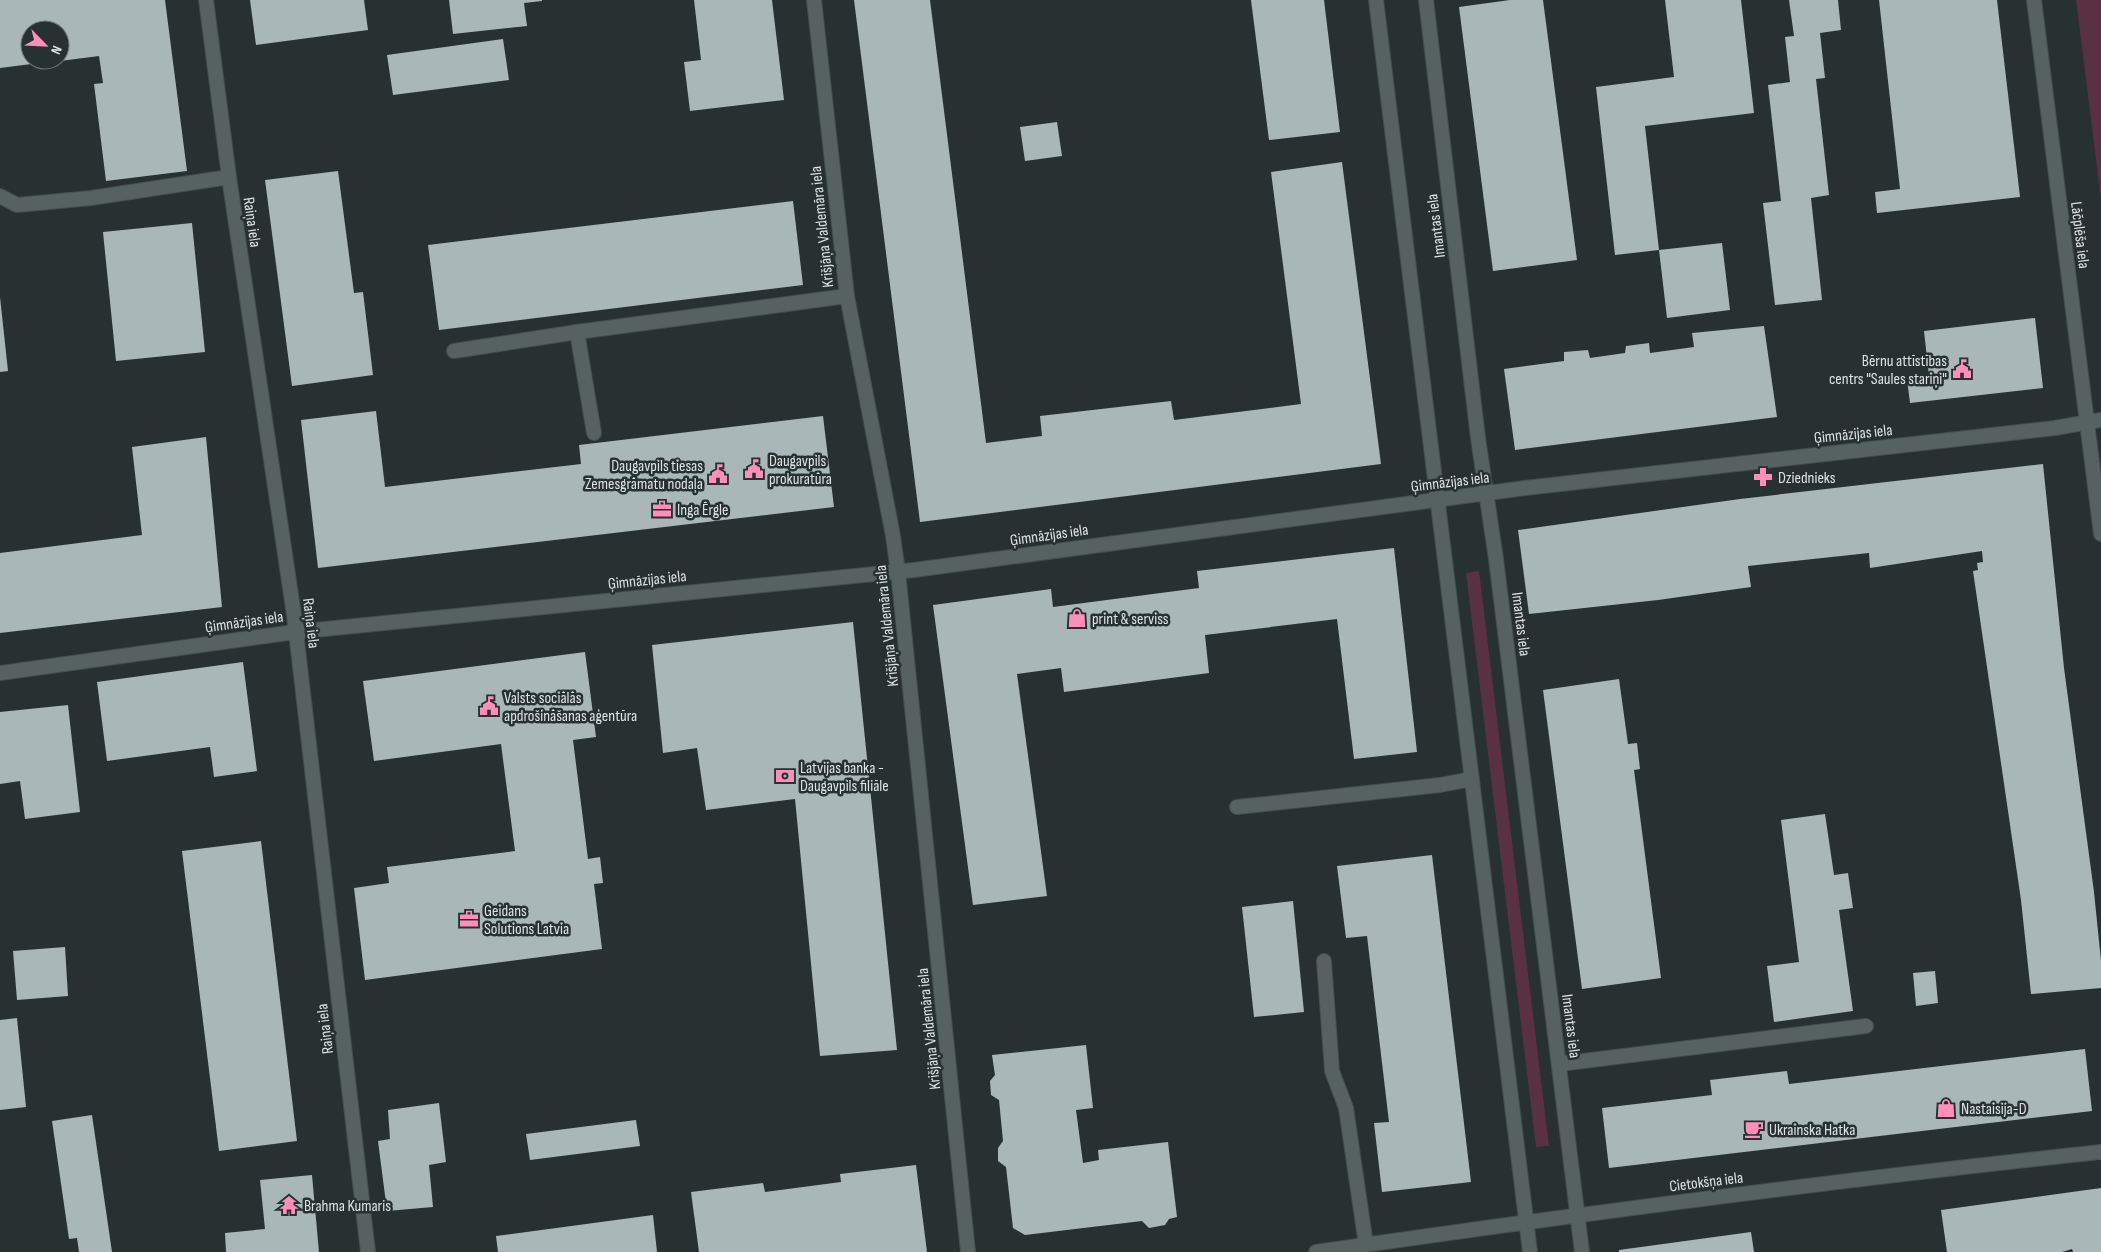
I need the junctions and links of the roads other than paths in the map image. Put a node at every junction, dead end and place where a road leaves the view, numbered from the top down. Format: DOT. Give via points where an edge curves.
graph roads {
  1 [pos="206,0"];
  2 [pos="814,0"];
  3 [pos="1376,0"];
  4 [pos="1426,0"];
  5 [pos="2034,0"];
  6 [pos="229,177"];
  7 [pos="0,196"];
  8 [pos="847,296"];
  9 [pos="576,332"];
  10 [pos="454,351"];
  11 [pos="2094,422"];
  12 [pos="594,433"];
  13 [pos="1487,494"];
  14 [pos="1438,500"];
  15 [pos="2101,534"];
  16 [pos="898,572"];
  17 [pos="295,632"];
  18 [pos="0,673"];
  19 [pos="1472,779"];
  20 [pos="1237,807"];
  21 [pos="1324,961"];
  22 [pos="1866,1026"];
  23 [pos="1559,1064"];
  24 [pos="2101,1152"];
  25 [pos="1578,1215"];
  26 [pos="1526,1222"];
  27 [pos="1366,1245"];
  28 [pos="368,1252"];
  29 [pos="968,1252"];
  30 [pos="1316,1252"];
  31 [pos="1530,1252"];
  32 [pos="1582,1252"];
  1 -- 6 [label="street, Raiņa iela"];
  2 -- 8 [label="street, Krišjāņa Valdemāra iela"];
  3 -- 14 [label="street, Imantas iela"];
  4 -- 13 [label="street, Imantas iela"];
  5 -- 11 [label="street, Lāčplēša iela"];
  6 -- 7 [label="street" via="91,198 17,205"];
  6 -- 17 [label="street, Raiņa iela"];
  8 -- 9 [label="street"];
  8 -- 16 [label="street, Krišjāņa Valdemāra iela"];
  9 -- 10 [label="street"];
  9 -- 12 [label="street"];
  11 -- 13 [label="street, Ģimnāzijas iela"];
  11 -- 15 [label="street, Lāčplēša iela"];
  13 -- 14 [label="street, Ģimnāzijas iela"];
  13 -- 23 [label="street, Imantas iela"];
  14 -- 16 [label="street, Ģimnāzijas iela"];
  14 -- 19 [label="street, Imantas iela"];
  16 -- 17 [label="street, Ģimnāzijas iela"];
  16 -- 29 [label="street, Krišjāņa Valdemāra iela"];
  17 -- 18 [label="street, Ģimnāzijas iela"];
  17 -- 28 [label="street, Raiņa iela"];
  19 -- 20 [label="street"];
  19 -- 26 [label="street, Imantas iela"];
  21 -- 27 [label="street" via="1332,1070 1346,1108"];
  22 -- 23 [label="street"];
  23 -- 25 [label="street, Imantas iela"];
  24 -- 25 [label="street, Cietokšņa iela"];
  25 -- 26 [label="street, Cietokšņa iela"];
  25 -- 32 [label="street, Imantas iela"];
  26 -- 27 [label="street, Cietokšņa iela"];
  26 -- 31 [label="street, Imantas iela"];
  27 -- 30 [label="street, Cietokšņa iela"];
}
